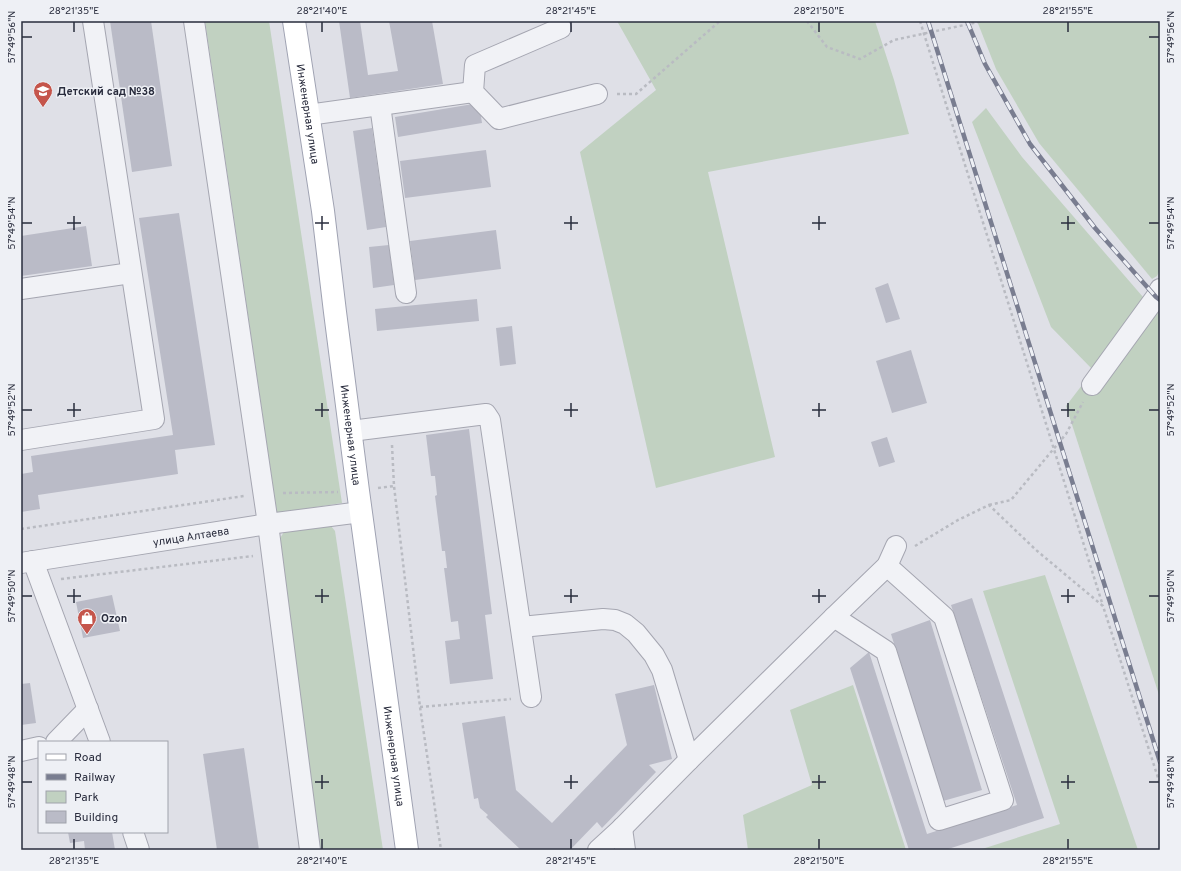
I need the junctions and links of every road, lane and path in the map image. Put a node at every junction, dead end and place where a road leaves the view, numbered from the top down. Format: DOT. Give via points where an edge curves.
graph roads {
  1 [pos="92,21"];
  2 [pos="194,21"];
  3 [pos="294,21"];
  4 [pos="720,21"];
  5 [pos="806,21"];
  6 [pos="920,21"];
  7 [pos="983,21"];
  8 [pos="561,28"];
  9 [pos="924,34"];
  10 [pos="473,92"];
  11 [pos="597,94"];
  12 [pos="380,105"];
  13 [pos="308,115"];
  14 [pos="131,273"];
  15 [pos="21,289"];
  16 [pos="1160,289"];
  17 [pos="406,293"];
  18 [pos="1092,385"];
  19 [pos="391,426"];
  20 [pos="351,431"];
  21 [pos="21,440"];
  22 [pos="1054,448"];
  23 [pos="262,493"];
  24 [pos="360,502"];
  25 [pos="989,505"];
  26 [pos="268,524"];
  27 [pos="21,529"];
  28 [pos="896,546"];
  29 [pos="27,562"];
  30 [pos="255,563"];
  31 [pos="887,566"];
  32 [pos="41,581"];
  33 [pos="1103,606"];
  34 [pos="834,617"];
  35 [pos="521,627"];
  36 [pos="531,697"];
  37 [pos="420,707"];
  38 [pos="88,709"];
  39 [pos="57,741"];
  40 [pos="100,741"];
  41 [pos="38,747"];
  42 [pos="21,751"];
  43 [pos="689,760"];
  44 [pos="1160,784"];
  45 [pos="622,828"];
  46 [pos="133,833"];
  47 [pos="139,850"];
  48 [pos="310,850"];
  49 [pos="408,850"];
  50 [pos="441,850"];
  51 [pos="598,850"];
  52 [pos="626,850"];
  1 -- 14 [label="street"];
  2 -- 23 [label="street"];
  3 -- 13 [label="main road, Инженерная улица"];
  4 -- 11 [label="path" via="636,94"];
  5 -- 9 [label="path" via="827,47 860,59 894,40"];
  6 -- 9 [label="path"];
  7 -- 9 [label="path"];
  8 -- 10 [label="street" via="475,65"];
  9 -- 22 [label="path"];
  10 -- 11 [label="street" via="499,119"];
  10 -- 12 [label="street"];
  12 -- 13 [label="street"];
  12 -- 17 [label="street"];
  13 -- 20 [label="main road, Инженерная улица"];
  14 -- 15 [label="street"];
  14 -- 21 [label="street" via="154,419"];
  16 -- 18 [label="street"];
  18 -- 22 [label="path" via="1066,434"];
  19 -- 20 [label="street"];
  19 -- 35 [label="street" via="486,414 490,420"];
  19 -- 37 [label="path" via="394,486"];
  20 -- 24 [label="main road, Инженерная улица"];
  22 -- 25 [label="path" via="1011,500"];
  22 -- 33 [label="path"];
  23 -- 24 [label="path"];
  23 -- 26 [label="street"];
  23 -- 27 [label="path"];
  24 -- 26 [label="street, улица Алтаева"];
  24 -- 49 [label="main road, Инженерная улица"];
  25 -- 28 [label="path" via="913,547"];
  25 -- 33 [label="path" via="1036,550"];
  26 -- 29 [label="street, улица Алтаева"];
  26 -- 48 [label="street"];
  28 -- 31 [label="street"];
  29 -- 32 [label="street"];
  30 -- 32 [label="path" via="253,556"];
  31 -- 34 [label="street"];
  31 -- 34 [label="street" via="944,617 1003,800 939,820 886,651"];
  32 -- 38 [label="street"];
  33 -- 44 [label="path"];
  34 -- 43 [label="street"];
  35 -- 36 [label="street"];
  35 -- 43 [label="street" via="602,619 625,624 646,643 662,670"];
  36 -- 37 [label="path"];
  37 -- 50 [label="path"];
  38 -- 39 [label="street"];
  38 -- 40 [label="street"];
  41 -- 42 [label="street"];
  43 -- 45 [label="street"];
  45 -- 51 [label="street"];
  45 -- 52 [label="street"];
  46 -- 47 [label="street"];
}
